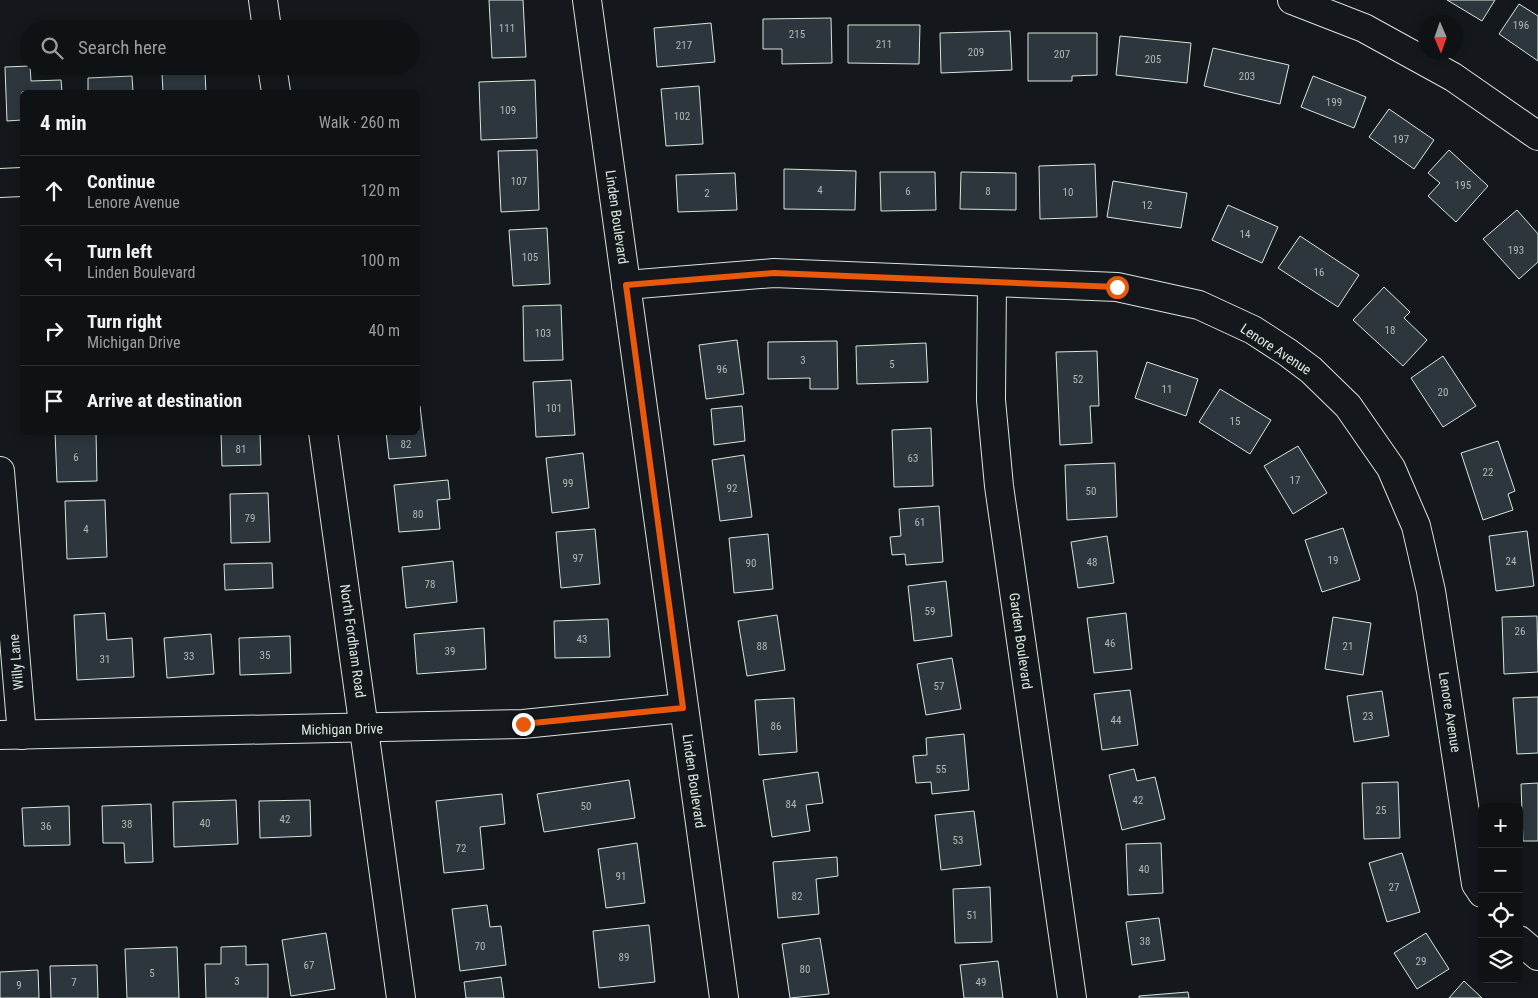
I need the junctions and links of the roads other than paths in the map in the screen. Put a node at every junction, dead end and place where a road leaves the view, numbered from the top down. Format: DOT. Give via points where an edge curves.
graph roads {
  1 [pos="263,0"];
  2 [pos="587,0"];
  3 [pos="1292,0"];
  4 [pos="266,20"];
  5 [pos="273,75"];
  6 [pos="276,90"];
  7 [pos="1538,136"];
  8 [pos="20,182"];
  9 [pos="0,183"];
  10 [pos="992,282"];
  11 [pos="626,285"];
  12 [pos="324,435"];
  13 [pos="0,470"];
  14 [pos="683,708"];
  15 [pos="366,728"];
  16 [pos="11,735"];
  17 [pos="1478,887"];
  18 [pos="1523,943"];
  19 [pos="1538,956"];
  20 [pos="402,998"];
  21 [pos="724,998"];
  22 [pos="1072,998"];
  1 -- 4 [label="street"];
  2 -- 11 [label="street, Linden Boulevard"];
  3 -- 7 [label="street" via="1364,28 1453,77"];
  5 -- 6 [label="street"];
  8 -- 9 [label="street"];
  10 -- 11 [label="street, Lenore Avenue" via="774,273"];
  10 -- 17 [label="street, Lenore Avenue" via="1117,287 1199,305 1253,330 1287,352 1348,406 1391,468 1416,526 1431,591"];
  10 -- 22 [label="street, Garden Boulevard" via="991,400 999,486"];
  11 -- 14 [label="street, Linden Boulevard"];
  12 -- 15 [label="street, North Fordham Road"];
  13 -- 16 [label="street, Willy Lane"];
  14 -- 15 [label="street, Michigan Drive" via="523,724"];
  14 -- 21 [label="street, Linden Boulevard"];
  15 -- 16 [label="street, Michigan Drive"];
  15 -- 20 [label="street, North Fordham Road"];
  18 -- 19 [label="street"];
}
